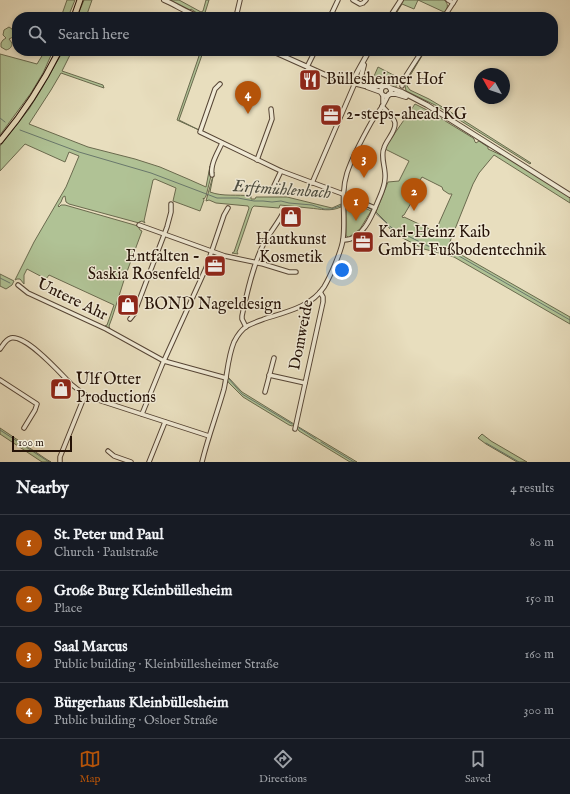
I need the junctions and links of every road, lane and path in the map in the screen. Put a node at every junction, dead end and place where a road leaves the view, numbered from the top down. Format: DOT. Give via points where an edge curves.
graph roads {
  1 [pos="80,0"];
  2 [pos="164,0"];
  3 [pos="240,0"];
  4 [pos="338,0"];
  5 [pos="353,0"];
  6 [pos="366,0"];
  7 [pos="401,0"];
  8 [pos="448,0"];
  9 [pos="454,2"];
  10 [pos="76,12"];
  11 [pos="187,12"];
  12 [pos="237,12"];
  13 [pos="332,12"];
  14 [pos="393,12"];
  15 [pos="447,12"];
  16 [pos="56,56"];
  17 [pos="283,56"];
  18 [pos="312,56"];
  19 [pos="367,56"];
  20 [pos="419,56"];
  21 [pos="307,67"];
  22 [pos="220,84"];
  23 [pos="355,84"];
  24 [pos="365,86"];
  25 [pos="383,86"];
  26 [pos="402,86"];
  27 [pos="390,88"];
  28 [pos="386,94"];
  29 [pos="382,106"];
  30 [pos="271,109"];
  31 [pos="434,110"];
  32 [pos="0,141"];
  33 [pos="222,143"];
  34 [pos="258,160"];
  35 [pos="281,171"];
  36 [pos="212,175"];
  37 [pos="312,183"];
  38 [pos="269,190"];
  39 [pos="343,194"];
  40 [pos="570,195"];
  41 [pos="171,204"];
  42 [pos="344,204"];
  43 [pos="228,208"];
  44 [pos="284,211"];
  45 [pos="374,211"];
  46 [pos="139,225"];
  47 [pos="164,234"];
  48 [pos="343,240"];
  49 [pos="212,251"];
  50 [pos="256,263"];
  51 [pos="296,272"];
  52 [pos="18,285"];
  53 [pos="320,292"];
  54 [pos="130,319"];
  55 [pos="246,327"];
  56 [pos="0,349"];
  57 [pos="274,358"];
  58 [pos="164,361"];
  59 [pos="269,375"];
  60 [pos="226,378"];
  61 [pos="0,380"];
  62 [pos="305,383"];
  63 [pos="265,392"];
  64 [pos="85,395"];
  65 [pos="142,414"];
  66 [pos="165,422"];
  67 [pos="24,428"];
  68 [pos="294,429"];
  69 [pos="209,436"];
  70 [pos="108,451"];
  71 [pos="60,462"];
  72 [pos="131,462"];
  73 [pos="149,462"];
  74 [pos="202,462"];
  1 -- 10 [label="main road"];
  2 -- 11 [label="street"];
  3 -- 12 [label="street"];
  4 -- 13 [label="street"];
  5 -- 6 [label="street" via="360,4"];
  7 -- 14 [label="street"];
  8 -- 9 [label="street"];
  9 -- 15 [label="street"];
  16 -- 32 [label="main road" via="32,98"];
  17 -- 21 [label="street"];
  18 -- 21 [label="street"];
  19 -- 23 [label="street" via="360,79"];
  20 -- 26 [label="street"];
  21 -- 23 [label="street"];
  22 -- 33 [label="street" via="215,90 200,132"];
  23 -- 24 [label="street"];
  23 -- 37 [label="street"];
  24 -- 25 [label="street"];
  24 -- 28 [label="street"];
  25 -- 27 [label="street"];
  25 -- 28 [label="street" via="381,89"];
  27 -- 28 [label="street" via="391,92"];
  27 -- 31 [label="street"];
  28 -- 29 [label="street"];
  28 -- 31 [label="street" via="407,97"];
  29 -- 39 [label="street" via="352,161"];
  29 -- 45 [label="street" via="395,124 383,149 385,179"];
  30 -- 34 [label="street" via="272,119"];
  31 -- 40 [label="street"];
  33 -- 34 [label="street"];
  33 -- 36 [label="street" via="212,166"];
  34 -- 35 [label="street"];
  35 -- 37 [label="street"];
  35 -- 38 [label="street" via="273,188"];
  37 -- 39 [label="street"];
  39 -- 42 [label="street"];
  41 -- 47 [label="street"];
  42 -- 45 [label="street" via="362,204"];
  42 -- 48 [label="street"];
  43 -- 49 [label="street"];
  44 -- 50 [label="street" via="266,240"];
  45 -- 48 [label="street" via="359,234"];
  46 -- 47 [label="street"];
  47 -- 49 [label="street"];
  47 -- 54 [label="street"];
  48 -- 53 [label="street" via="329,278"];
  49 -- 50 [label="street"];
  49 -- 58 [label="street"];
  50 -- 51 [label="street"];
  50 -- 55 [label="street" via="242,316"];
  52 -- 58 [label="street, Untere Ahr" via="28,293 106,329"];
  53 -- 55 [label="street" via="300,306"];
  53 -- 62 [label="street, Domweide" via="323,302"];
  55 -- 60 [label="street" via="234,342"];
  56 -- 64 [label="street" via="10,338 24,342"];
  57 -- 59 [label="street, Domweide"];
  58 -- 60 [label="street, Untere Ahr"];
  58 -- 65 [label="street"];
  59 -- 62 [label="street, Domweide"];
  59 -- 63 [label="street, Domweide"];
  60 -- 69 [label="street"];
  61 -- 67 [label="street" via="37,404"];
  62 -- 68 [label="street, Domweide"];
  64 -- 65 [label="street"];
  64 -- 71 [label="street"];
  65 -- 66 [label="street"];
  66 -- 69 [label="street"];
  66 -- 73 [label="street"];
  69 -- 74 [label="street"];
  70 -- 72 [label="street"];
}
